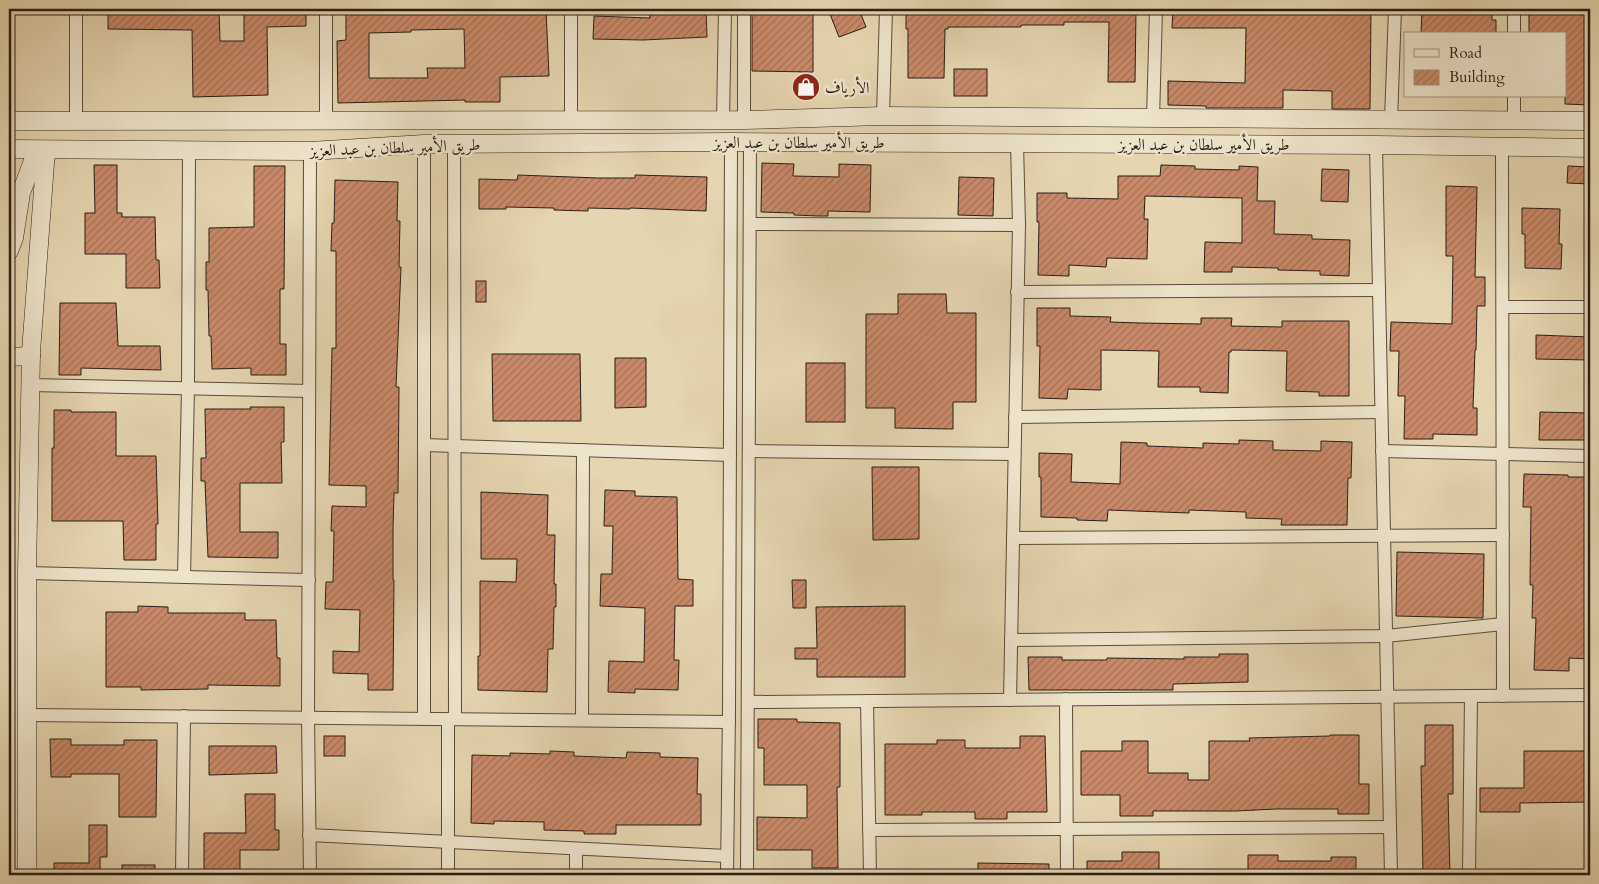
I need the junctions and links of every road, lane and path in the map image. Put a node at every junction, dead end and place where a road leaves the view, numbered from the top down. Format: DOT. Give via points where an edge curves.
graph roads {
  1 [pos="76,9"];
  2 [pos="326,9"];
  3 [pos="571,9"];
  4 [pos="725,9"];
  5 [pos="744,9"];
  6 [pos="886,9"];
  7 [pos="1156,9"];
  8 [pos="1395,9"];
  9 [pos="1514,9"];
  10 [pos="1514,32"];
  11 [pos="1514,98"];
  12 [pos="883,116"];
  13 [pos="1154,119"];
  14 [pos="76,120"];
  15 [pos="326,120"];
  16 [pos="571,120"];
  17 [pos="723,120"];
  18 [pos="744,120"];
  19 [pos="1390,120"];
  20 [pos="9,121"];
  21 [pos="1590,121"];
  22 [pos="1514,122"];
  23 [pos="731,142"];
  24 [pos="750,142"];
  25 [pos="1017,143"];
  26 [pos="424,144"];
  27 [pos="454,144"];
  28 [pos="1376,145"];
  29 [pos="1502,146"];
  30 [pos="1590,148"];
  31 [pos="9,149"];
  32 [pos="41,150"];
  33 [pos="189,150"];
  34 [pos="310,151"];
  35 [pos="751,224"];
  36 [pos="1019,225"];
  37 [pos="9,252"];
  38 [pos="1379,290"];
  39 [pos="1017,292"];
  40 [pos="1503,307"];
  41 [pos="1590,307"];
  42 [pos="30,356"];
  43 [pos="9,357"];
  44 [pos="30,385"];
  45 [pos="188,388"];
  46 [pos="309,391"];
  47 [pos="1381,412"];
  48 [pos="1015,417"];
  49 [pos="424,445"];
  50 [pos="455,445"];
  51 [pos="583,450"];
  52 [pos="750,451"];
  53 [pos="1382,452"];
  54 [pos="1014,454"];
  55 [pos="1503,454"];
  56 [pos="730,455"];
  57 [pos="1590,456"];
  58 [pos="1503,536"];
  59 [pos="1384,537"];
  60 [pos="1013,538"];
  61 [pos="27,573"];
  62 [pos="184,577"];
  63 [pos="308,580"];
  64 [pos="1503,624"];
  65 [pos="1386,636"];
  66 [pos="1011,640"];
  67 [pos="1590,695"];
  68 [pos="1471,696"];
  69 [pos="1503,696"];
  70 [pos="1387,697"];
  71 [pos="1066,699"];
  72 [pos="1010,700"];
  73 [pos="867,701"];
  74 [pos="749,702"];
  75 [pos="27,715"];
  76 [pos="184,716"];
  77 [pos="308,718"];
  78 [pos="424,719"];
  79 [pos="452,719"];
  80 [pos="582,720"];
  81 [pos="729,722"];
  82 [pos="1390,828"];
  83 [pos="1066,829"];
  84 [pos="869,830"];
  85 [pos="309,835"];
  86 [pos="448,843"];
  87 [pos="576,849"];
  88 [pos="727,856"];
  89 [pos="27,875"];
  90 [pos="182,875"];
  91 [pos="310,875"];
  92 [pos="448,875"];
  93 [pos="576,875"];
  94 [pos="727,875"];
  95 [pos="747,875"];
  96 [pos="870,875"];
  97 [pos="1067,875"];
  98 [pos="1391,875"];
  99 [pos="1469,875"];
  1 -- 14 [label="street"];
  2 -- 15 [label="street"];
  3 -- 16 [label="street"];
  4 -- 17 [label="street"];
  5 -- 18 [label="street"];
  6 -- 12 [label="street"];
  7 -- 13 [label="street"];
  8 -- 19 [label="street"];
  9 -- 10 [label="street"];
  11 -- 22 [label="street"];
  12 -- 13 [label="main road, طريق الأمير سلطان بن عبد العزيز"];
  12 -- 18 [label="main road, طريق الأمير سلطان بن عبد العزيز"];
  13 -- 19 [label="main road, طريق الأمير سلطان بن عبد العزيز"];
  14 -- 15 [label="main road, طريق الأمير سلطان بن عبد العزيز"];
  14 -- 20 [label="main road, طريق الأمير سلطان بن عبد العزيز"];
  15 -- 16 [label="main road, طريق الأمير سلطان بن عبد العزيز"];
  16 -- 17 [label="main road, طريق الأمير سلطان بن عبد العزيز"];
  17 -- 18 [label="main road, طريق الأمير سلطان بن عبد العزيز"];
  19 -- 22 [label="main road, طريق الأمير سلطان بن عبد العزيز"];
  21 -- 22 [label="main road, طريق الأمير سلطان بن عبد العزيز"];
  23 -- 24 [label="main road, طريق الأمير سلطان بن عبد العزيز"];
  23 -- 27 [label="main road, طريق الأمير سلطان بن عبد العزيز"];
  23 -- 56 [label="street"];
  24 -- 25 [label="main road, طريق الأمير سلطان بن عبد العزيز"];
  24 -- 35 [label="street"];
  25 -- 28 [label="main road, طريق الأمير سلطان بن عبد العزيز"];
  25 -- 36 [label="street"];
  26 -- 27 [label="main road, طريق الأمير سلطان بن عبد العزيز"];
  26 -- 34 [label="main road, طريق الأمير سلطان بن عبد العزيز"];
  26 -- 49 [label="street"];
  27 -- 50 [label="street"];
  28 -- 29 [label="main road, طريق الأمير سلطان بن عبد العزيز"];
  28 -- 38 [label="street"];
  29 -- 30 [label="main road, طريق الأمير سلطان بن عبد العزيز"];
  29 -- 40 [label="street"];
  31 -- 32 [label="main road, طريق الأمير سلطان بن عبد العزيز"];
  32 -- 33 [label="main road, طريق الأمير سلطان بن عبد العزيز"];
  32 -- 37 [label="main road" via="21,193"];
  32 -- 42 [label="main road"];
  33 -- 34 [label="main road, طريق الأمير سلطان بن عبد العزيز"];
  33 -- 45 [label="street"];
  34 -- 46 [label="street"];
  35 -- 36 [label="street"];
  35 -- 52 [label="street"];
  36 -- 39 [label="street"];
  38 -- 39 [label="street"];
  38 -- 47 [label="street"];
  39 -- 48 [label="street"];
  40 -- 41 [label="street"];
  40 -- 55 [label="street"];
  42 -- 43 [label="main road"];
  42 -- 44 [label="main road"];
  44 -- 45 [label="street"];
  44 -- 61 [label="main road"];
  45 -- 46 [label="street"];
  45 -- 62 [label="street"];
  46 -- 63 [label="street"];
  47 -- 48 [label="street"];
  47 -- 53 [label="street"];
  48 -- 54 [label="street"];
  49 -- 50 [label="street"];
  49 -- 78 [label="street"];
  50 -- 51 [label="street"];
  50 -- 79 [label="street"];
  51 -- 56 [label="street"];
  51 -- 80 [label="street"];
  52 -- 54 [label="street"];
  52 -- 74 [label="street"];
  53 -- 55 [label="street"];
  53 -- 59 [label="street"];
  54 -- 60 [label="street"];
  55 -- 57 [label="street"];
  55 -- 58 [label="street"];
  56 -- 81 [label="street"];
  58 -- 59 [label="street"];
  58 -- 64 [label="street"];
  59 -- 60 [label="street"];
  59 -- 65 [label="street"];
  60 -- 66 [label="street"];
  61 -- 62 [label="street"];
  61 -- 75 [label="main road"];
  62 -- 63 [label="street"];
  63 -- 77 [label="street"];
  64 -- 65 [label="street"];
  64 -- 69 [label="street"];
  65 -- 66 [label="street"];
  65 -- 70 [label="street"];
  66 -- 72 [label="street"];
  67 -- 69 [label="street"];
  68 -- 69 [label="street"];
  68 -- 70 [label="street"];
  68 -- 99 [label="street"];
  70 -- 71 [label="street"];
  70 -- 82 [label="street"];
  71 -- 72 [label="street"];
  71 -- 83 [label="street"];
  72 -- 73 [label="street"];
  73 -- 74 [label="street"];
  73 -- 84 [label="street"];
  74 -- 95 [label="street"];
  75 -- 76 [label="street"];
  75 -- 89 [label="main road"];
  76 -- 77 [label="street"];
  76 -- 90 [label="street"];
  77 -- 78 [label="street"];
  77 -- 85 [label="street"];
  78 -- 79 [label="street"];
  79 -- 80 [label="street"];
  79 -- 86 [label="street"];
  80 -- 81 [label="street"];
  81 -- 88 [label="street"];
  82 -- 83 [label="street"];
  82 -- 98 [label="street"];
  83 -- 84 [label="street"];
  83 -- 97 [label="street"];
  84 -- 96 [label="street"];
  85 -- 86 [label="street"];
  85 -- 91 [label="street"];
  86 -- 87 [label="street"];
  86 -- 92 [label="street"];
  87 -- 88 [label="street"];
  87 -- 93 [label="street"];
  88 -- 94 [label="street"];
}
